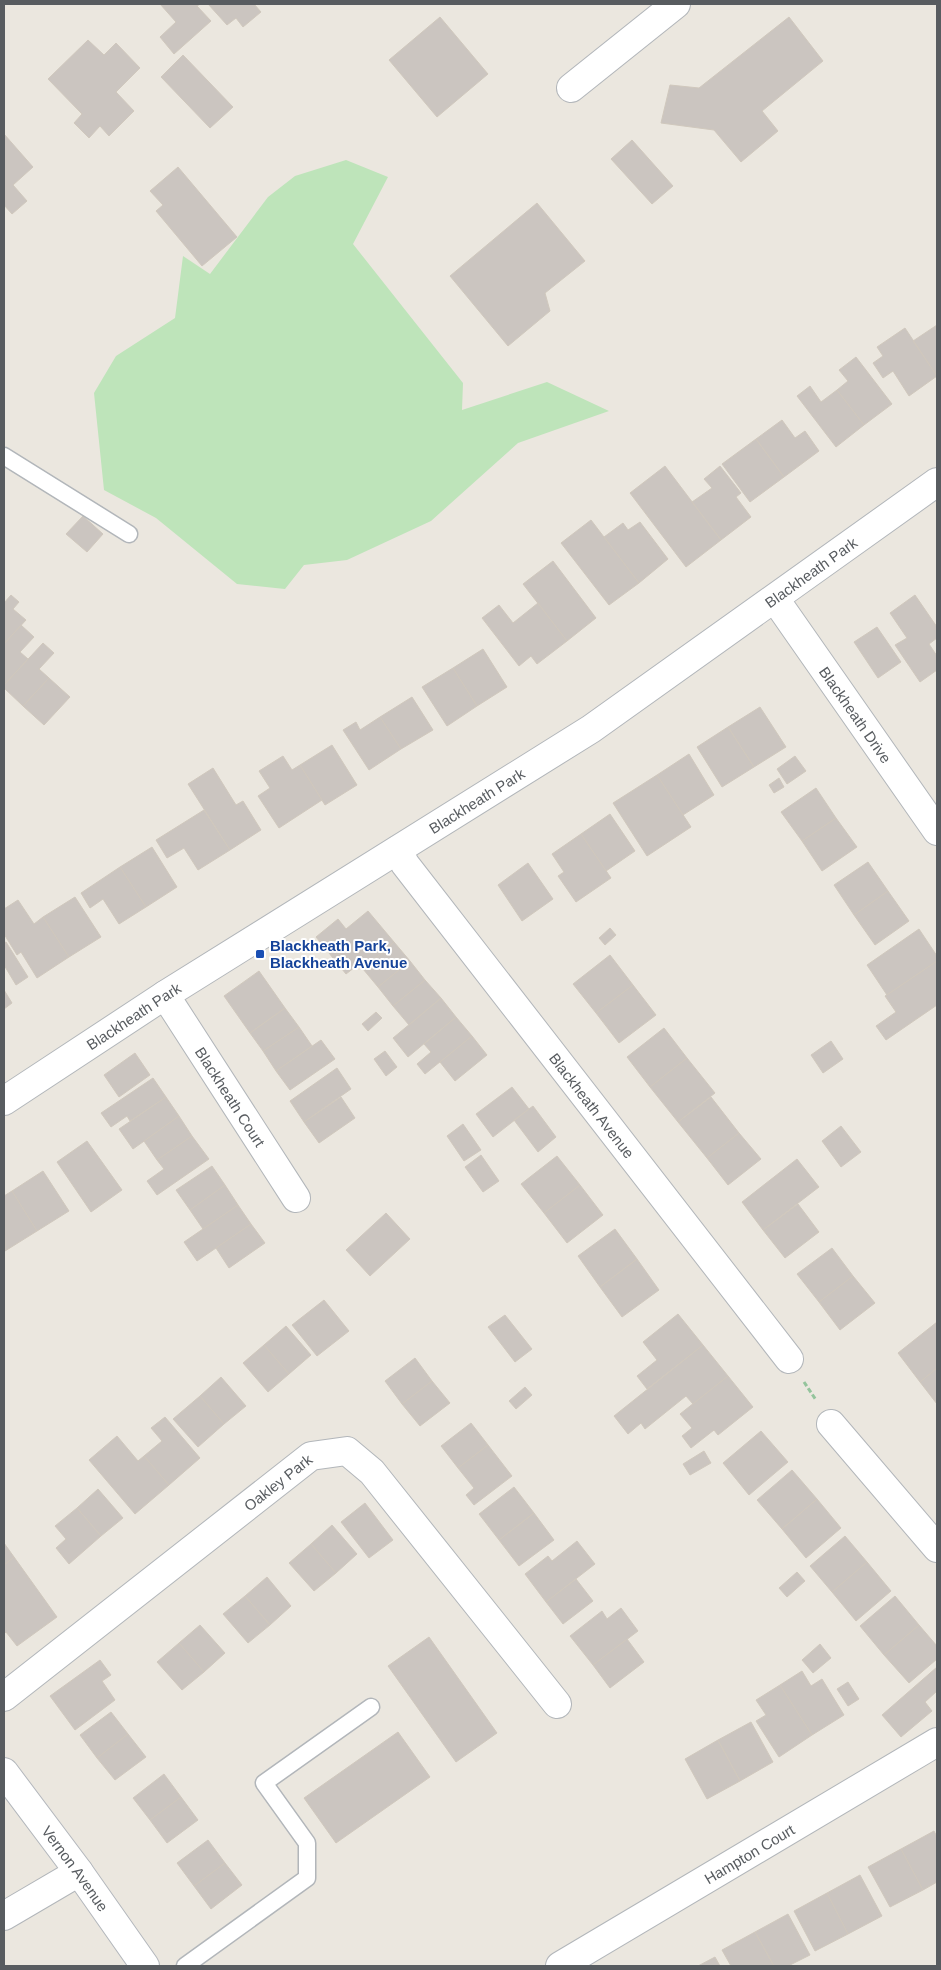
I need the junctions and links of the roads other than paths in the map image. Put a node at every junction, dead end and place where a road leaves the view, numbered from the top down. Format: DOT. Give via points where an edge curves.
graph roads {
  1 [pos="676,4"];
  2 [pos="571,88"];
  3 [pos="4,456"];
  4 [pos="937,482"];
  5 [pos="129,534"];
  6 [pos="775,599"];
  7 [pos="937,831"];
  8 [pos="398,850"];
  9 [pos="165,995"];
  10 [pos="4,1101"];
  11 [pos="296,1198"];
  12 [pos="789,1359"];
  13 [pos="831,1424"];
  14 [pos="937,1548"];
  15 [pos="4,1696"];
  16 [pos="557,1704"];
  17 [pos="371,1707"];
  18 [pos="937,1742"];
  19 [pos="4,1772"];
  20 [pos="79,1872"];
  21 [pos="4,1916"];
  22 [pos="145,1966"];
  23 [pos="185,1966"];
  24 [pos="560,1966"];
  1 -- 2 [label="street"];
  3 -- 5 [label="lane"];
  4 -- 6 [label="street, Blackheath Park"];
  6 -- 7 [label="street, Blackheath Drive"];
  6 -- 8 [label="street, Blackheath Park" via="591,729"];
  8 -- 9 [label="street, Blackheath Park"];
  8 -- 12 [label="street, Blackheath Avenue" via="405,864"];
  9 -- 10 [label="street, Blackheath Park"];
  9 -- 11 [label="street, Blackheath Court"];
  13 -- 14 [label="street"];
  15 -- 16 [label="street, Oakley Park" via="311,1456 347,1451 372,1472"];
  17 -- 23 [label="lane" via="264,1783 307,1843 306,1878"];
  18 -- 24 [label="street, Hampton Court"];
  19 -- 20 [label="street, Vernon Avenue"];
  20 -- 21 [label="street"];
  20 -- 22 [label="street, Vernon Avenue"];
}
